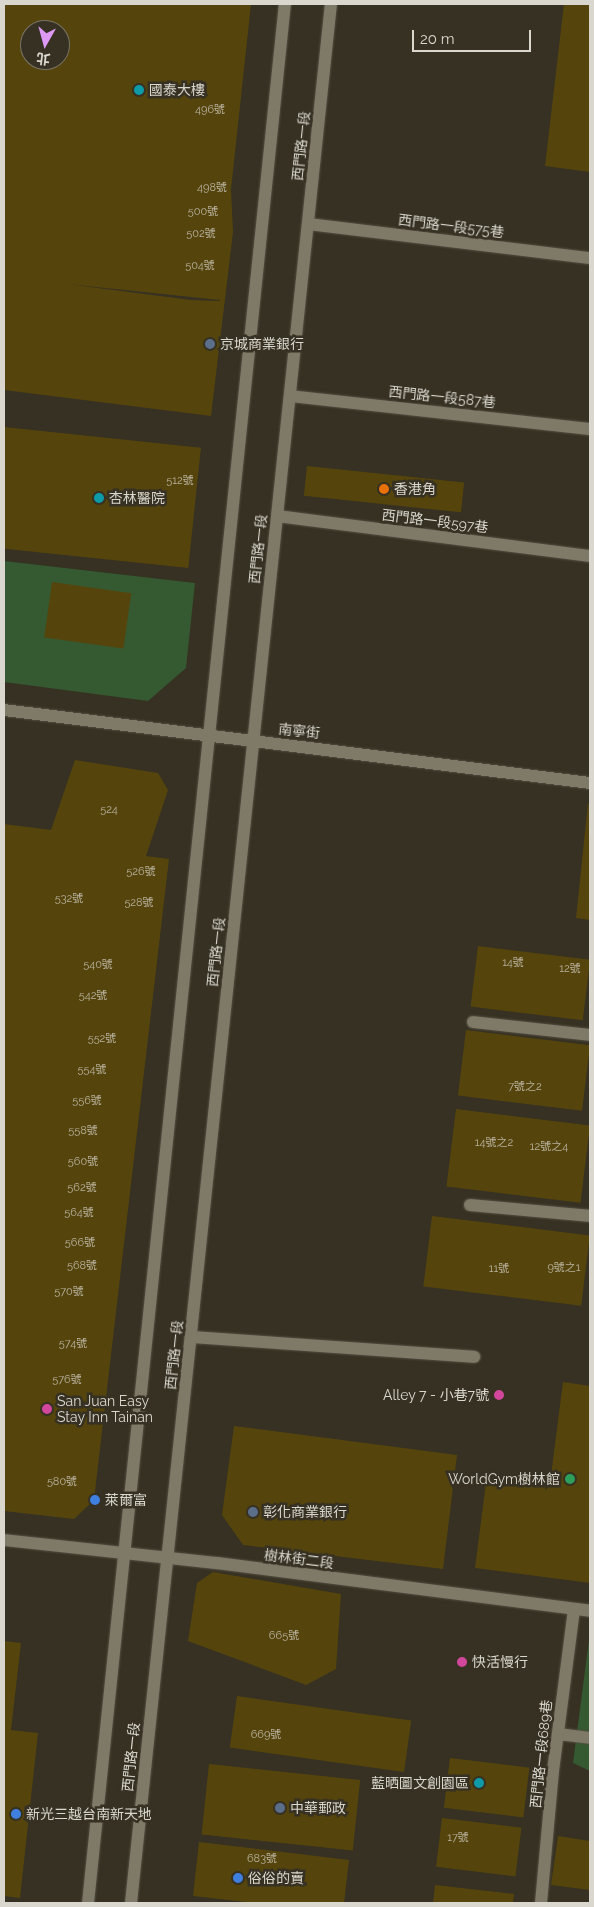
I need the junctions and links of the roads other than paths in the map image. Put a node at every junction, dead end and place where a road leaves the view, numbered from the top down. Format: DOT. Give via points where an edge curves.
graph roads {
  1 [pos="285,4"];
  2 [pos="331,4"];
  3 [pos="308,224"];
  4 [pos="590,258"];
  5 [pos="290,396"];
  6 [pos="590,429"];
  7 [pos="277,516"];
  8 [pos="590,556"];
  9 [pos="4,710"];
  10 [pos="208,736"];
  11 [pos="254,741"];
  12 [pos="590,783"];
  13 [pos="473,1022"];
  14 [pos="590,1035"];
  15 [pos="470,1205"];
  16 [pos="590,1216"];
  17 [pos="191,1337"];
  18 [pos="474,1357"];
  19 [pos="4,1540"];
  20 [pos="124,1553"];
  21 [pos="167,1558"];
  22 [pos="574,1609"];
  23 [pos="590,1611"];
  24 [pos="558,1734"];
  25 [pos="590,1738"];
  26 [pos="88,1903"];
  27 [pos="131,1903"];
  28 [pos="541,1903"];
  1 -- 10 [label="street, 西門路一段"];
  2 -- 3 [label="street, 西門路一段"];
  3 -- 4 [label="street, 西門路一段575巷"];
  3 -- 5 [label="street, 西門路一段"];
  5 -- 6 [label="street, 西門路一段587巷"];
  5 -- 7 [label="street, 西門路一段"];
  7 -- 8 [label="street, 西門路一段597巷"];
  7 -- 11 [label="street, 西門路一段"];
  9 -- 10 [label="street, 南寧街"];
  10 -- 11 [label="street, 南寧街"];
  10 -- 20 [label="street, 西門路一段"];
  11 -- 12 [label="street, 南寧街"];
  11 -- 17 [label="street, 西門路一段"];
  13 -- 14 [label="street"];
  15 -- 16 [label="street"];
  17 -- 18 [label="street"];
  17 -- 21 [label="street, 西門路一段"];
  19 -- 20 [label="street, 樹林街二段"];
  20 -- 21 [label="street, 樹林街二段"];
  20 -- 26 [label="street, 西門路一段"];
  21 -- 22 [label="street, 樹林街二段"];
  21 -- 27 [label="street, 西門路一段"];
  22 -- 23 [label="street, 樹林街二段"];
  22 -- 24 [label="street, 西門路一段689巷"];
  24 -- 25 [label="street"];
  24 -- 28 [label="street, 西門路一段689巷"];
}
